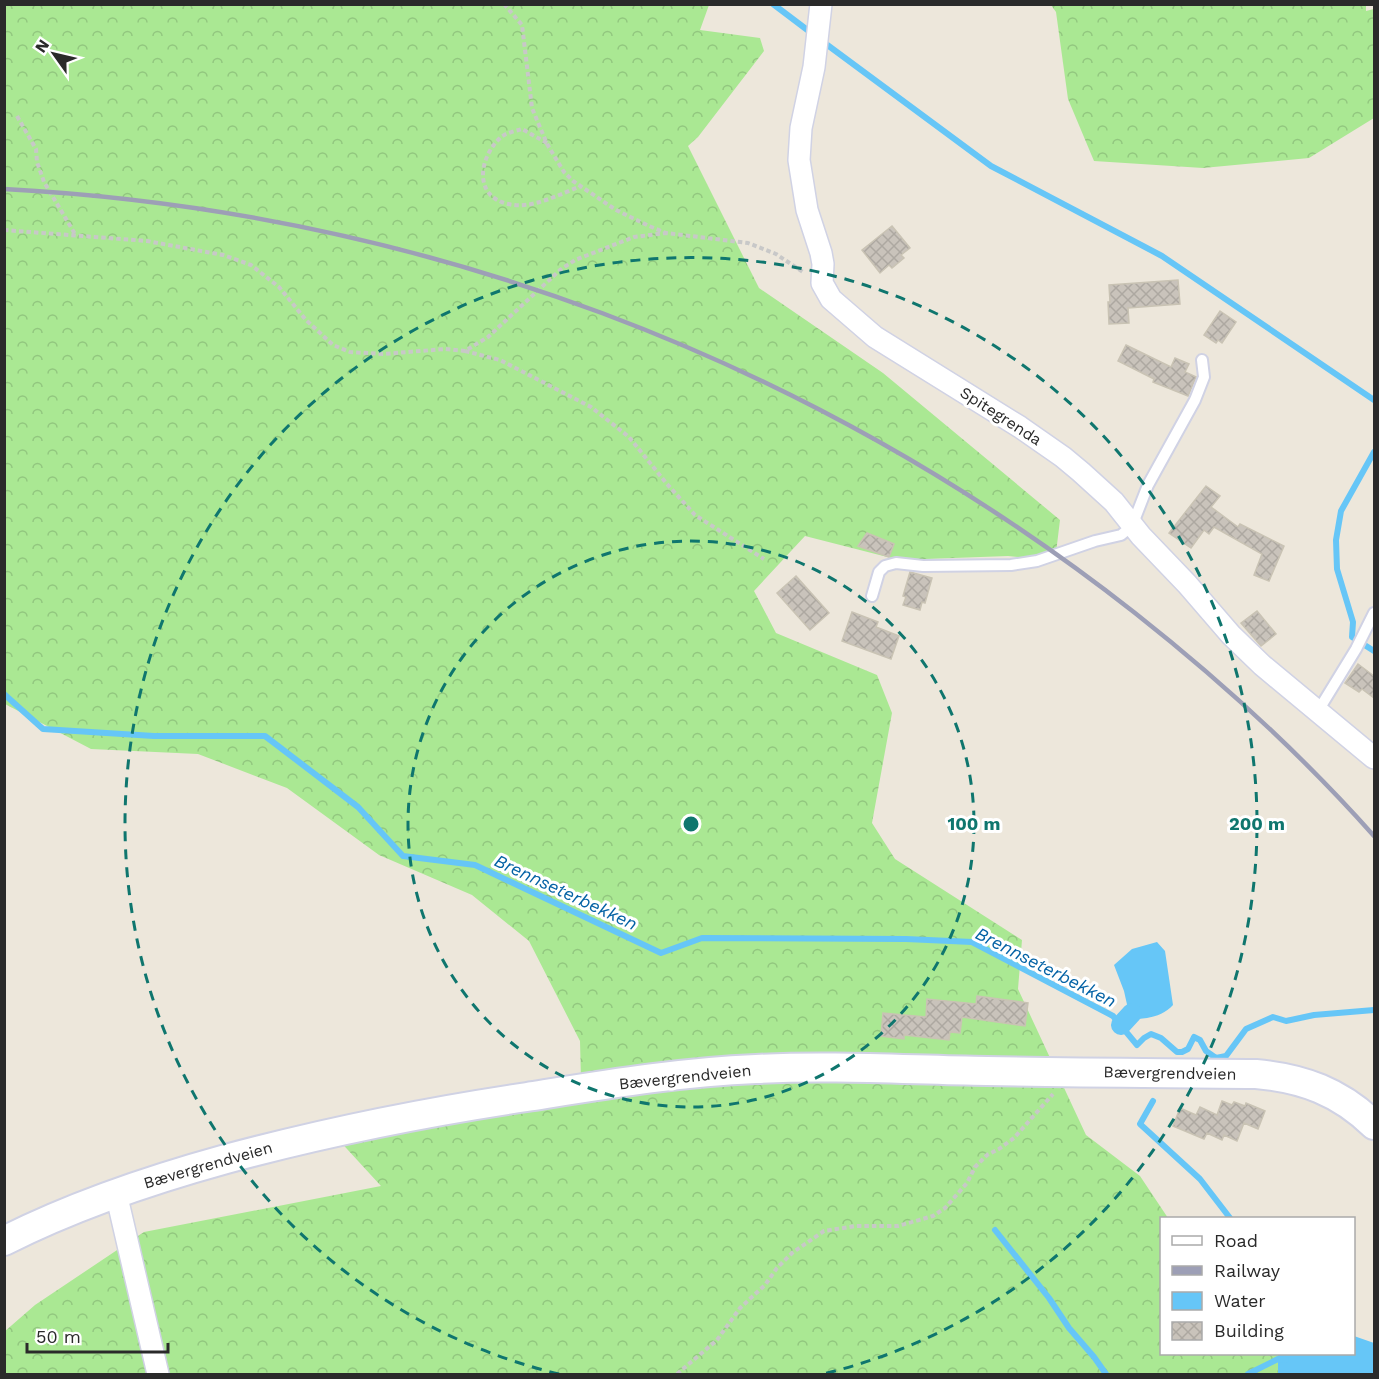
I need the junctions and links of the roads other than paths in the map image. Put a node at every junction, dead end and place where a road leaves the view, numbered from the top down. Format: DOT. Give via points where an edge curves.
graph roads {
  1 [pos="821,4"];
  2 [pos="1202,360"];
  3 [pos="1132,526"];
  4 [pos="872,596"];
  5 [pos="1374,613"];
  6 [pos="1318,711"];
  7 [pos="1374,758"];
  8 [pos="1374,1125"];
  9 [pos="116,1193"];
  10 [pos="4,1241"];
  11 [pos="158,1374"];
  1 -- 3 [label="street, Spitegrenda" via="814,67 798,144 807,210 823,264 822,283 831,299 875,337 1063,457 1114,502"];
  2 -- 3 [label="lane" via="1204,377 1195,400 1148,485"];
  3 -- 4 [label="lane" via="1121,535 1037,561 996,566 896,563 879,572"];
  3 -- 6 [label="street, Spitegrenda" via="1231,635"];
  5 -- 6 [label="lane"];
  6 -- 7 [label="street, Spitegrenda"];
  8 -- 9 [label="main road, Bævergrendveien" via="1320,1088 1256,1074 783,1068 702,1073 456,1107 353,1127"];
  9 -- 10 [label="main road, Bævergrendveien"];
  9 -- 11 [label="street"];
}
